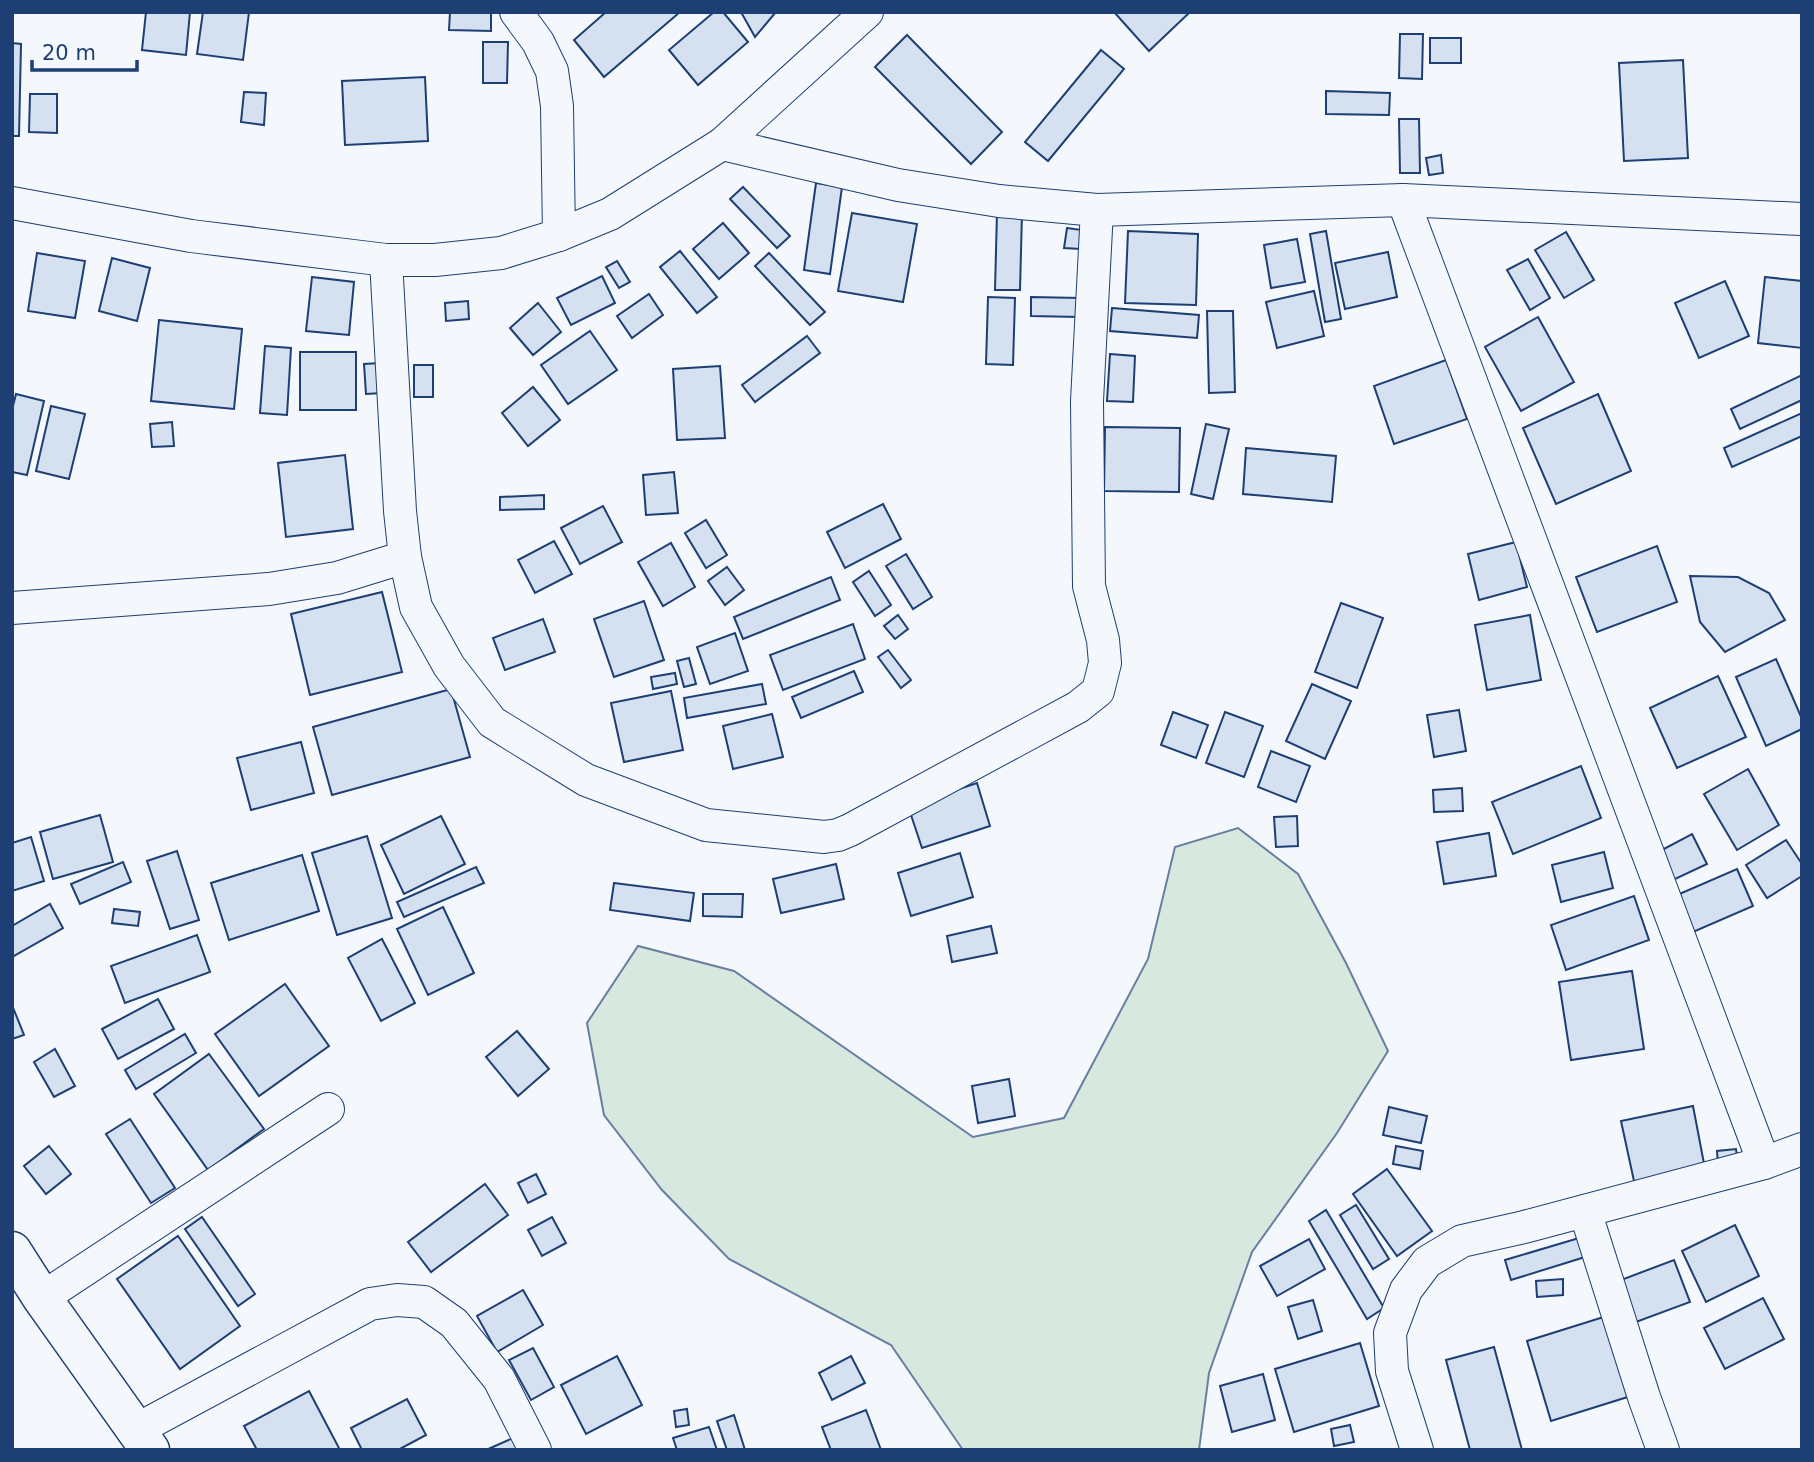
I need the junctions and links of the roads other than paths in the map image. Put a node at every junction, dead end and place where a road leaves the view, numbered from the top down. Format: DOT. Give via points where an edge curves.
graph roads {
  1 [pos="516,12"];
  2 [pos="867,12"];
  3 [pos="722,144"];
  4 [pos="1403,200"];
  5 [pos="12,203"];
  6 [pos="1097,210"];
  7 [pos="1802,219"];
  8 [pos="559,235"];
  9 [pos="386,260"];
  10 [pos="405,557"];
  11 [pos="12,608"];
  12 [pos="328,1109"];
  13 [pos="1802,1149"];
  14 [pos="1764,1163"];
  15 [pos="1584,1211"];
  16 [pos="12,1251"];
  17 [pos="42,1298"];
  18 [pos="143,1440"];
  19 [pos="535,1450"];
  20 [pos="1418,1450"];
  21 [pos="1664,1450"];
  1 -- 8 [label="street" via="552,71 557,106"];
  2 -- 3 [label="street"];
  3 -- 6 [label="street" via="898,185"];
  3 -- 8 [label="street" via="610,214"];
  4 -- 6 [label="street"];
  4 -- 7 [label="street"];
  4 -- 14 [label="street"];
  5 -- 9 [label="street" via="191,236"];
  6 -- 10 [label="street" via="1087,401 1088,586 1105,663 1098,691 1078,707 850,830 824,836 706,825 586,780 503,730 449,666 416,607"];
  8 -- 9 [label="street" via="501,253"];
  9 -- 10 [label="street"];
  10 -- 11 [label="street" via="337,578 269,589"];
  12 -- 17 [label="street"];
  13 -- 14 [label="street"];
  14 -- 15 [label="street"];
  15 -- 20 [label="street" via="1462,1241 1427,1262 1406,1290 1390,1333 1392,1371"];
  15 -- 21 [label="street"];
  16 -- 17 [label="street"];
  17 -- 18 [label="street"];
  18 -- 19 [label="street" via="370,1304 397,1300 424,1302 454,1323 499,1379"];
}
